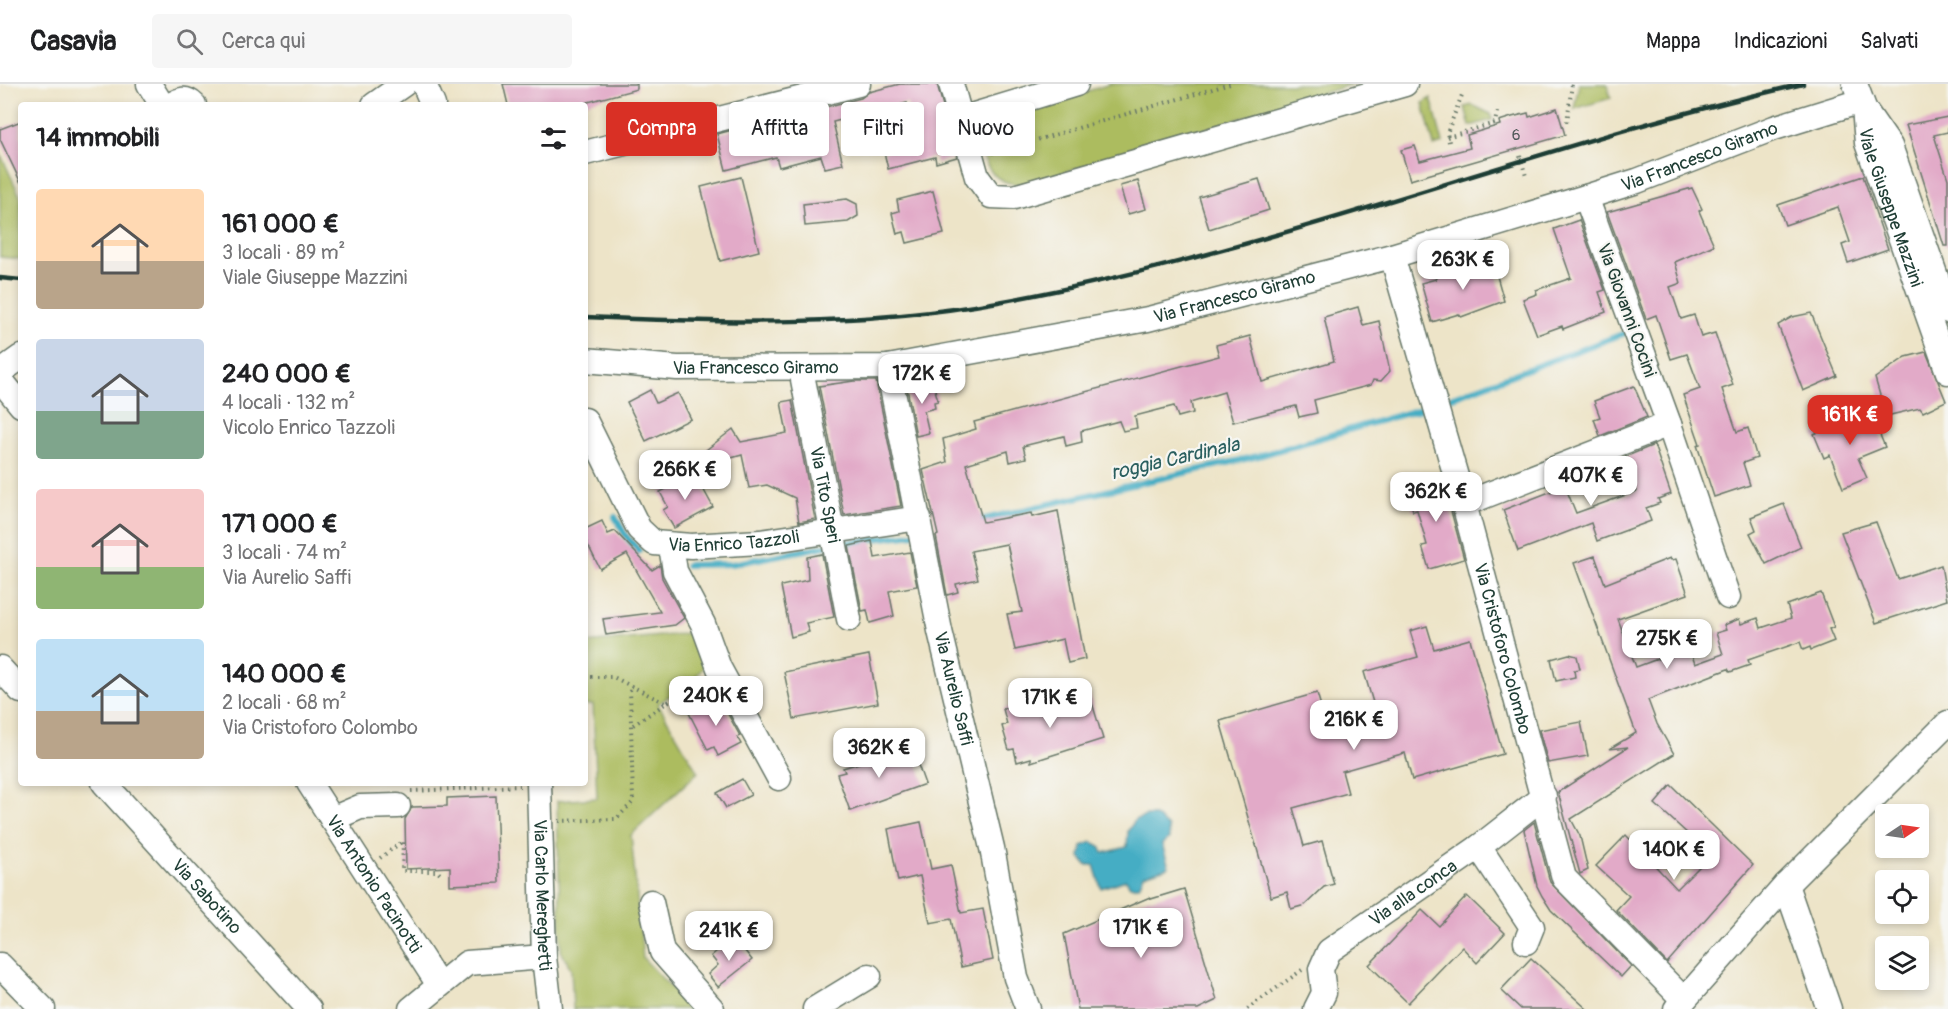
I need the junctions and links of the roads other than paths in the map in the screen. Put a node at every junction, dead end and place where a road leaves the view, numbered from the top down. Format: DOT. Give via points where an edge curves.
graph roads {
  1 [pos="149,84"];
  2 [pos="404,84"];
  3 [pos="424,84"];
  4 [pos="858,84"];
  5 [pos="951,84"];
  6 [pos="1076,84"];
  7 [pos="1399,85"];
  8 [pos="1860,98"];
  9 [pos="160,102"];
  10 [pos="176,102"];
  11 [pos="191,102"];
  12 [pos="378,102"];
  13 [pos="433,102"];
  14 [pos="957,102"];
  15 [pos="1017,102"];
  16 [pos="588,152"];
  17 [pos="971,156"];
  18 [pos="1586,197"];
  19 [pos="1392,256"];
  20 [pos="1948,310"];
  21 [pos="18,359"];
  22 [pos="588,360"];
  23 [pos="888,367"];
  24 [pos="801,369"];
  25 [pos="0,372"];
  26 [pos="1948,372"];
  27 [pos="0,379"];
  28 [pos="18,401"];
  29 [pos="1669,424"];
  30 [pos="588,426"];
  31 [pos="1464,504"];
  32 [pos="919,518"];
  33 [pos="834,531"];
  34 [pos="671,546"];
  35 [pos="1728,597"];
  36 [pos="849,619"];
  37 [pos="0,668"];
  38 [pos="18,688"];
  39 [pos="1948,723"];
  40 [pos="779,777"];
  41 [pos="107,786"];
  42 [pos="311,786"];
  43 [pos="539,786"];
  44 [pos="1544,796"];
  45 [pos="399,799"];
  46 [pos="332,819"];
  47 [pos="1479,847"];
  48 [pos="1786,885"];
  49 [pos="651,902"];
  50 [pos="1526,942"];
  51 [pos="544,957"];
  52 [pos="0,965"];
  53 [pos="869,976"];
  54 [pos="439,985"];
  55 [pos="1680,1005"];
  56 [pos="43,1009"];
  57 [pos="309,1009"];
  58 [pos="411,1009"];
  59 [pos="550,1009"];
  60 [pos="712,1009"];
  61 [pos="814,1009"];
  62 [pos="1028,1009"];
  63 [pos="1316,1009"];
  64 [pos="1829,1009"];
  1 -- 9 [label="street"];
  2 -- 12 [label="street"];
  3 -- 13 [label="street"];
  4 -- 16 [label="street"];
  5 -- 14 [label="street"];
  6 -- 15 [label="street"];
  7 -- 17 [label="street" via="1014,196 991,196 977,177"];
  8 -- 18 [label="street, Via Francesco Giramo" via="1637,182"];
  8 -- 20 [label="street, Viale Giuseppe Mazzini" via="1890,146"];
  8 -- 26 [label="street, Viale Giuseppe Mazzini" via="1867,143"];
  10 -- 11 [label="street"];
  18 -- 19 [label="street, Via Francesco Giramo"];
  18 -- 29 [label="street, Via Giovanni Cocini"];
  19 -- 23 [label="street, Via Francesco Giramo" via="1148,319"];
  19 -- 31 [label="street, Via Cristoforo Colombo"];
  21 -- 25 [label="street"];
  22 -- 24 [label="street, Via Francesco Giramo" via="676,368"];
  23 -- 24 [label="street, Via Francesco Giramo"];
  23 -- 32 [label="street, Via Aurelio Saffi"];
  24 -- 33 [label="street, Via Tito Speri"];
  27 -- 28 [label="street"];
  29 -- 31 [label="street"];
  29 -- 35 [label="street, Via Giovanni Cocini"];
  30 -- 34 [label="street, Via Enrico Tazzoli" via="639,529 654,543"];
  31 -- 44 [label="street, Via Cristoforo Colombo"];
  32 -- 33 [label="street, Via Enrico Tazzoli"];
  32 -- 62 [label="street, Via Aurelio Saffi" via="942,642 992,848 1016,978"];
  33 -- 34 [label="street, Via Enrico Tazzoli" via="760,542"];
  33 -- 36 [label="street, Via Tito Speri"];
  34 -- 40 [label="street" via="675,571 703,624 719,668"];
  37 -- 38 [label="street"];
  39 -- 48 [label="street"];
  41 -- 57 [label="street, Via Sabotino"];
  42 -- 46 [label="street, Via Antonio Pacinotti"];
  43 -- 51 [label="street, Via Carlo Mereghetti"];
  44 -- 47 [label="street, Via alla conca"];
  44 -- 55 [label="street, Via Cristoforo Colombo" via="1564,878"];
  45 -- 46 [label="street" via="360,807"];
  46 -- 54 [label="street, Via Antonio Pacinotti"];
  47 -- 50 [label="street" via="1532,927"];
  47 -- 63 [label="street, Via alla conca" via="1329,951 1321,969 1324,993"];
  48 -- 55 [label="street"];
  48 -- 64 [label="street"];
  49 -- 60 [label="street" via="662,952"];
  51 -- 54 [label="street" via="467,963"];
  51 -- 59 [label="street, Via Carlo Mereghetti"];
  52 -- 56 [label="street"];
  53 -- 61 [label="street"];
  54 -- 58 [label="street"];
}
